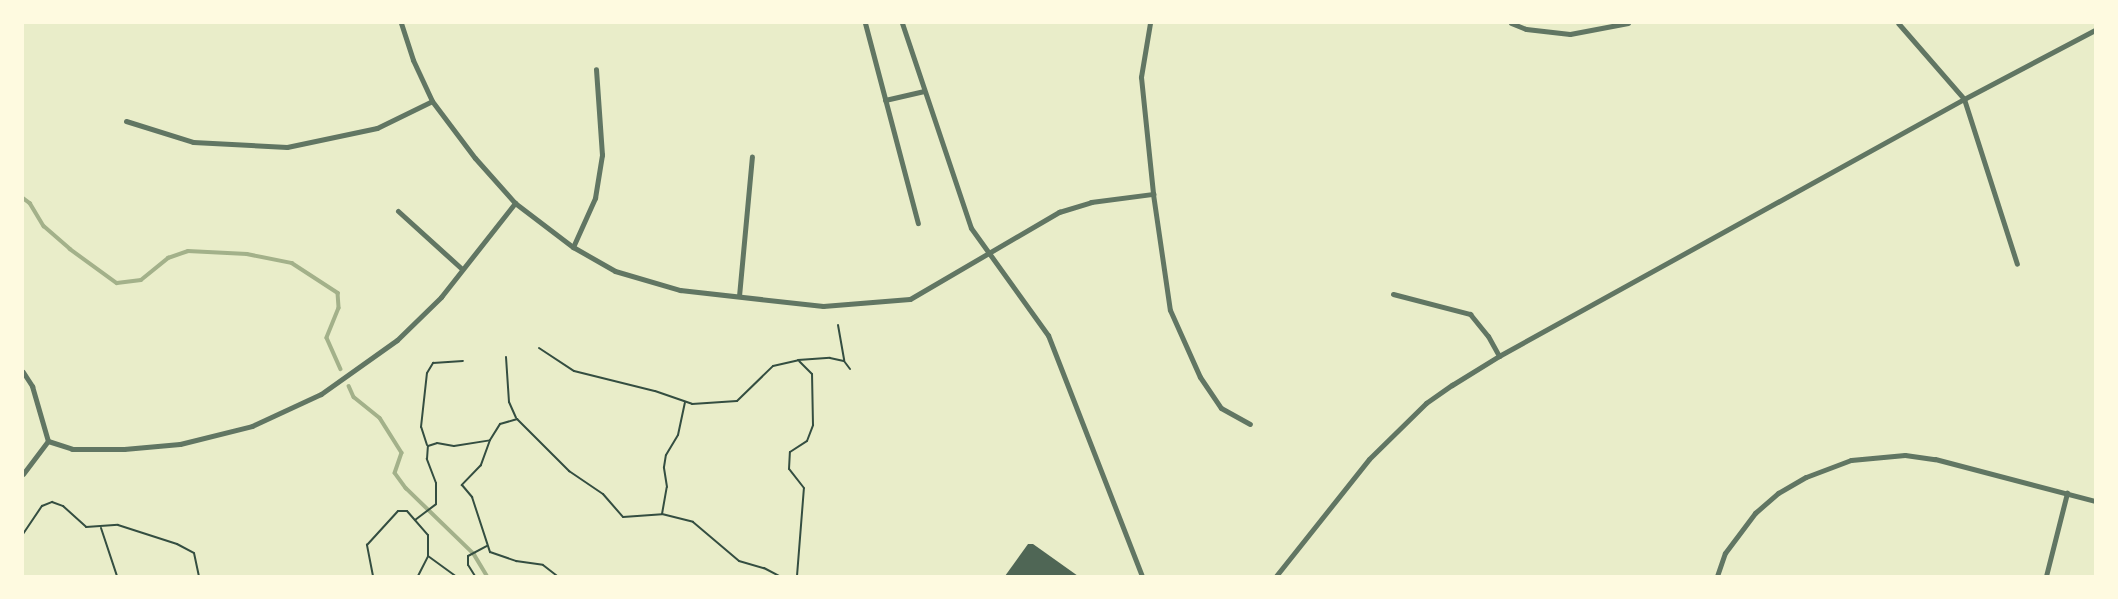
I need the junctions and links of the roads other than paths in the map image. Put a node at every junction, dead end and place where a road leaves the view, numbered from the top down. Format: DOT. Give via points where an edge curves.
graph roads {
  1 [pos="401,23"];
  2 [pos="865,23"];
  3 [pos="902,23"];
  4 [pos="1150,23"];
  5 [pos="1511,23"];
  6 [pos="1628,23"];
  7 [pos="1898,23"];
  8 [pos="2095,30"];
  9 [pos="596,69"];
  10 [pos="923,91"];
  11 [pos="1964,99"];
  12 [pos="884,100"];
  13 [pos="432,101"];
  14 [pos="126,121"];
  15 [pos="752,157"];
  16 [pos="1153,194"];
  17 [pos="515,203"];
  18 [pos="398,211"];
  19 [pos="918,223"];
  20 [pos="573,247"];
  21 [pos="988,252"];
  22 [pos="2017,264"];
  23 [pos="461,269"];
  24 [pos="1393,294"];
  25 [pos="739,296"];
  26 [pos="1499,356"];
  27 [pos="23,372"];
  28 [pos="1250,424"];
  29 [pos="48,441"];
  30 [pos="23,474"];
  31 [pos="2067,493"];
  32 [pos="2095,501"];
  33 [pos="1142,576"];
  34 [pos="1276,576"];
  35 [pos="1717,576"];
  36 [pos="2046,576"];
  1 -- 13 [label="street"];
  2 -- 12 [label="street"];
  3 -- 10 [label="street"];
  4 -- 16 [label="street" via="1141,77"];
  5 -- 6 [label="street" via="1526,30 1570,34"];
  7 -- 11 [label="street"];
  8 -- 11 [label="street"];
  9 -- 20 [label="street" via="602,155 595,198"];
  10 -- 12 [label="street"];
  10 -- 21 [label="street" via="971,228"];
  11 -- 22 [label="street"];
  11 -- 26 [label="street"];
  12 -- 19 [label="street"];
  13 -- 14 [label="street" via="377,128 288,147 193,142"];
  13 -- 17 [label="street"];
  15 -- 25 [label="street"];
  16 -- 21 [label="street" via="1091,202 1059,212"];
  16 -- 28 [label="street" via="1170,310 1221,408"];
  17 -- 20 [label="street"];
  17 -- 23 [label="street"];
  18 -- 23 [label="street"];
  20 -- 25 [label="street" via="615,271 667,286"];
  21 -- 25 [label="street" via="910,299 823,306"];
  21 -- 33 [label="street" via="1048,335"];
  23 -- 29 [label="street" via="441,298 397,340 321,394 252,426 180,444 124,449 72,449"];
  24 -- 26 [label="street" via="1469,314"];
  26 -- 34 [label="street" via="1426,403 1393,435 1326,510"];
  27 -- 29 [label="street" via="32,386"];
  29 -- 30 [label="street"];
  31 -- 32 [label="street"];
  31 -- 35 [label="street" via="1935,459 1905,455 1851,460 1778,493 1755,513 1725,554"];
  31 -- 36 [label="street"];
}
